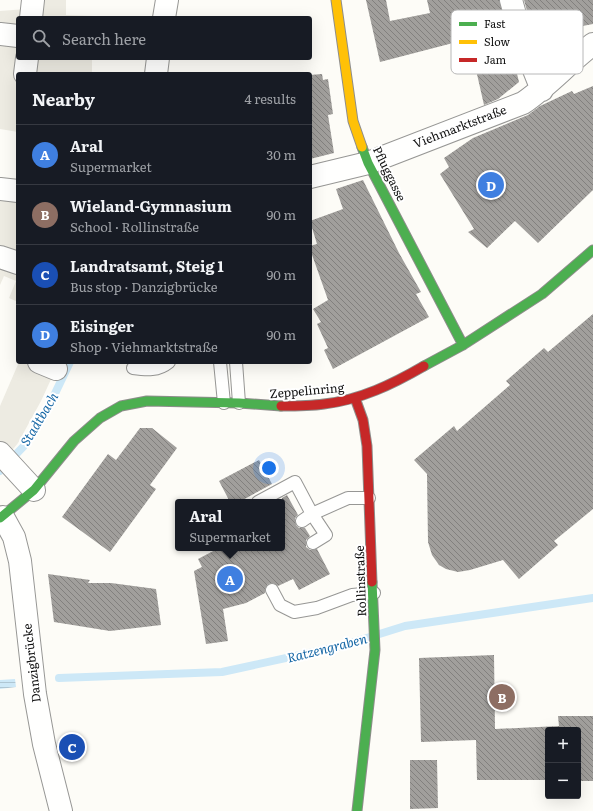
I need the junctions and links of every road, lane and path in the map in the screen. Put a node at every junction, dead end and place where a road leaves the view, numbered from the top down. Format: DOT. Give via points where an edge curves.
graph roads {
  1 [pos="33,0"];
  2 [pos="167,0"];
  3 [pos="336,0"];
  4 [pos="511,0"];
  5 [pos="514,10"];
  6 [pos="31,16"];
  7 [pos="164,16"];
  8 [pos="0,34"];
  9 [pos="16,36"];
  10 [pos="593,44"];
  11 [pos="583,52"];
  12 [pos="26,60"];
  13 [pos="158,60"];
  14 [pos="25,72"];
  15 [pos="156,72"];
  16 [pos="536,74"];
  17 [pos="558,74"];
  18 [pos="542,90"];
  19 [pos="368,163"];
  20 [pos="312,177"];
  21 [pos="0,189"];
  22 [pos="16,191"];
  23 [pos="593,250"];
  24 [pos="0,257"];
  25 [pos="16,262"];
  26 [pos="463,345"];
  27 [pos="167,364"];
  28 [pos="220,364"];
  29 [pos="236,364"];
  30 [pos="133,368"];
  31 [pos="355,398"];
  32 [pos="224,403"];
  33 [pos="239,403"];
  34 [pos="0,453"];
  35 [pos="34,490"];
  36 [pos="369,498"];
  37 [pos="264,499"];
  38 [pos="312,514"];
  39 [pos="1,517"];
  40 [pos="302,521"];
  41 [pos="313,543"];
  42 [pos="272,590"];
  43 [pos="374,593"];
  44 [pos="61,811"];
  45 [pos="357,811"];
  1 -- 6 [label="street"];
  2 -- 7 [label="street"];
  3 -- 19 [label="street, Pfluggasse" via="354,120"];
  4 -- 5 [label="street"];
  8 -- 9 [label="street"];
  10 -- 11 [label="street, Viehmarktstraße"];
  12 -- 14 [label="street"];
  13 -- 15 [label="street"];
  16 -- 18 [label="street"];
  17 -- 18 [label="street, Viehmarktstraße"];
  18 -- 19 [label="street, Viehmarktstraße" via="523,103"];
  19 -- 20 [label="street, Viehmarktstraße"];
  19 -- 26 [label="street, Pfluggasse"];
  21 -- 22 [label="street"];
  23 -- 26 [label="street, Zeppelinring" via="542,294"];
  24 -- 25 [label="street"];
  26 -- 31 [label="street, Zeppelinring" via="393,384"];
  27 -- 30 [label="lane" via="162,368 150,370"];
  28 -- 32 [label="lane"];
  29 -- 33 [label="lane"];
  31 -- 33 [label="street, Zeppelinring" via="325,404 271,408"];
  31 -- 36 [label="street, Rollinstraße" via="363,420 367,446"];
  32 -- 33 [label="street, Zeppelinring"];
  32 -- 35 [label="street, Zeppelinring" via="147,401 121,406 100,418 74,441"];
  34 -- 35 [label="street"];
  35 -- 39 [label="street, Zeppelinring"];
  36 -- 38 [label="lane" via="348,498"];
  36 -- 43 [label="street, Rollinstraße"];
  37 -- 38 [label="lane" via="295,482"];
  38 -- 40 [label="lane"];
  38 -- 41 [label="lane" via="326,535"];
  39 -- 44 [label="street, Danzigbrücke" via="14,537 20,561 35,694 44,744"];
  42 -- 43 [label="lane" via="280,605 294,612 317,608 352,595"];
  43 -- 45 [label="street, Rollinstraße" via="375,650"];
}
